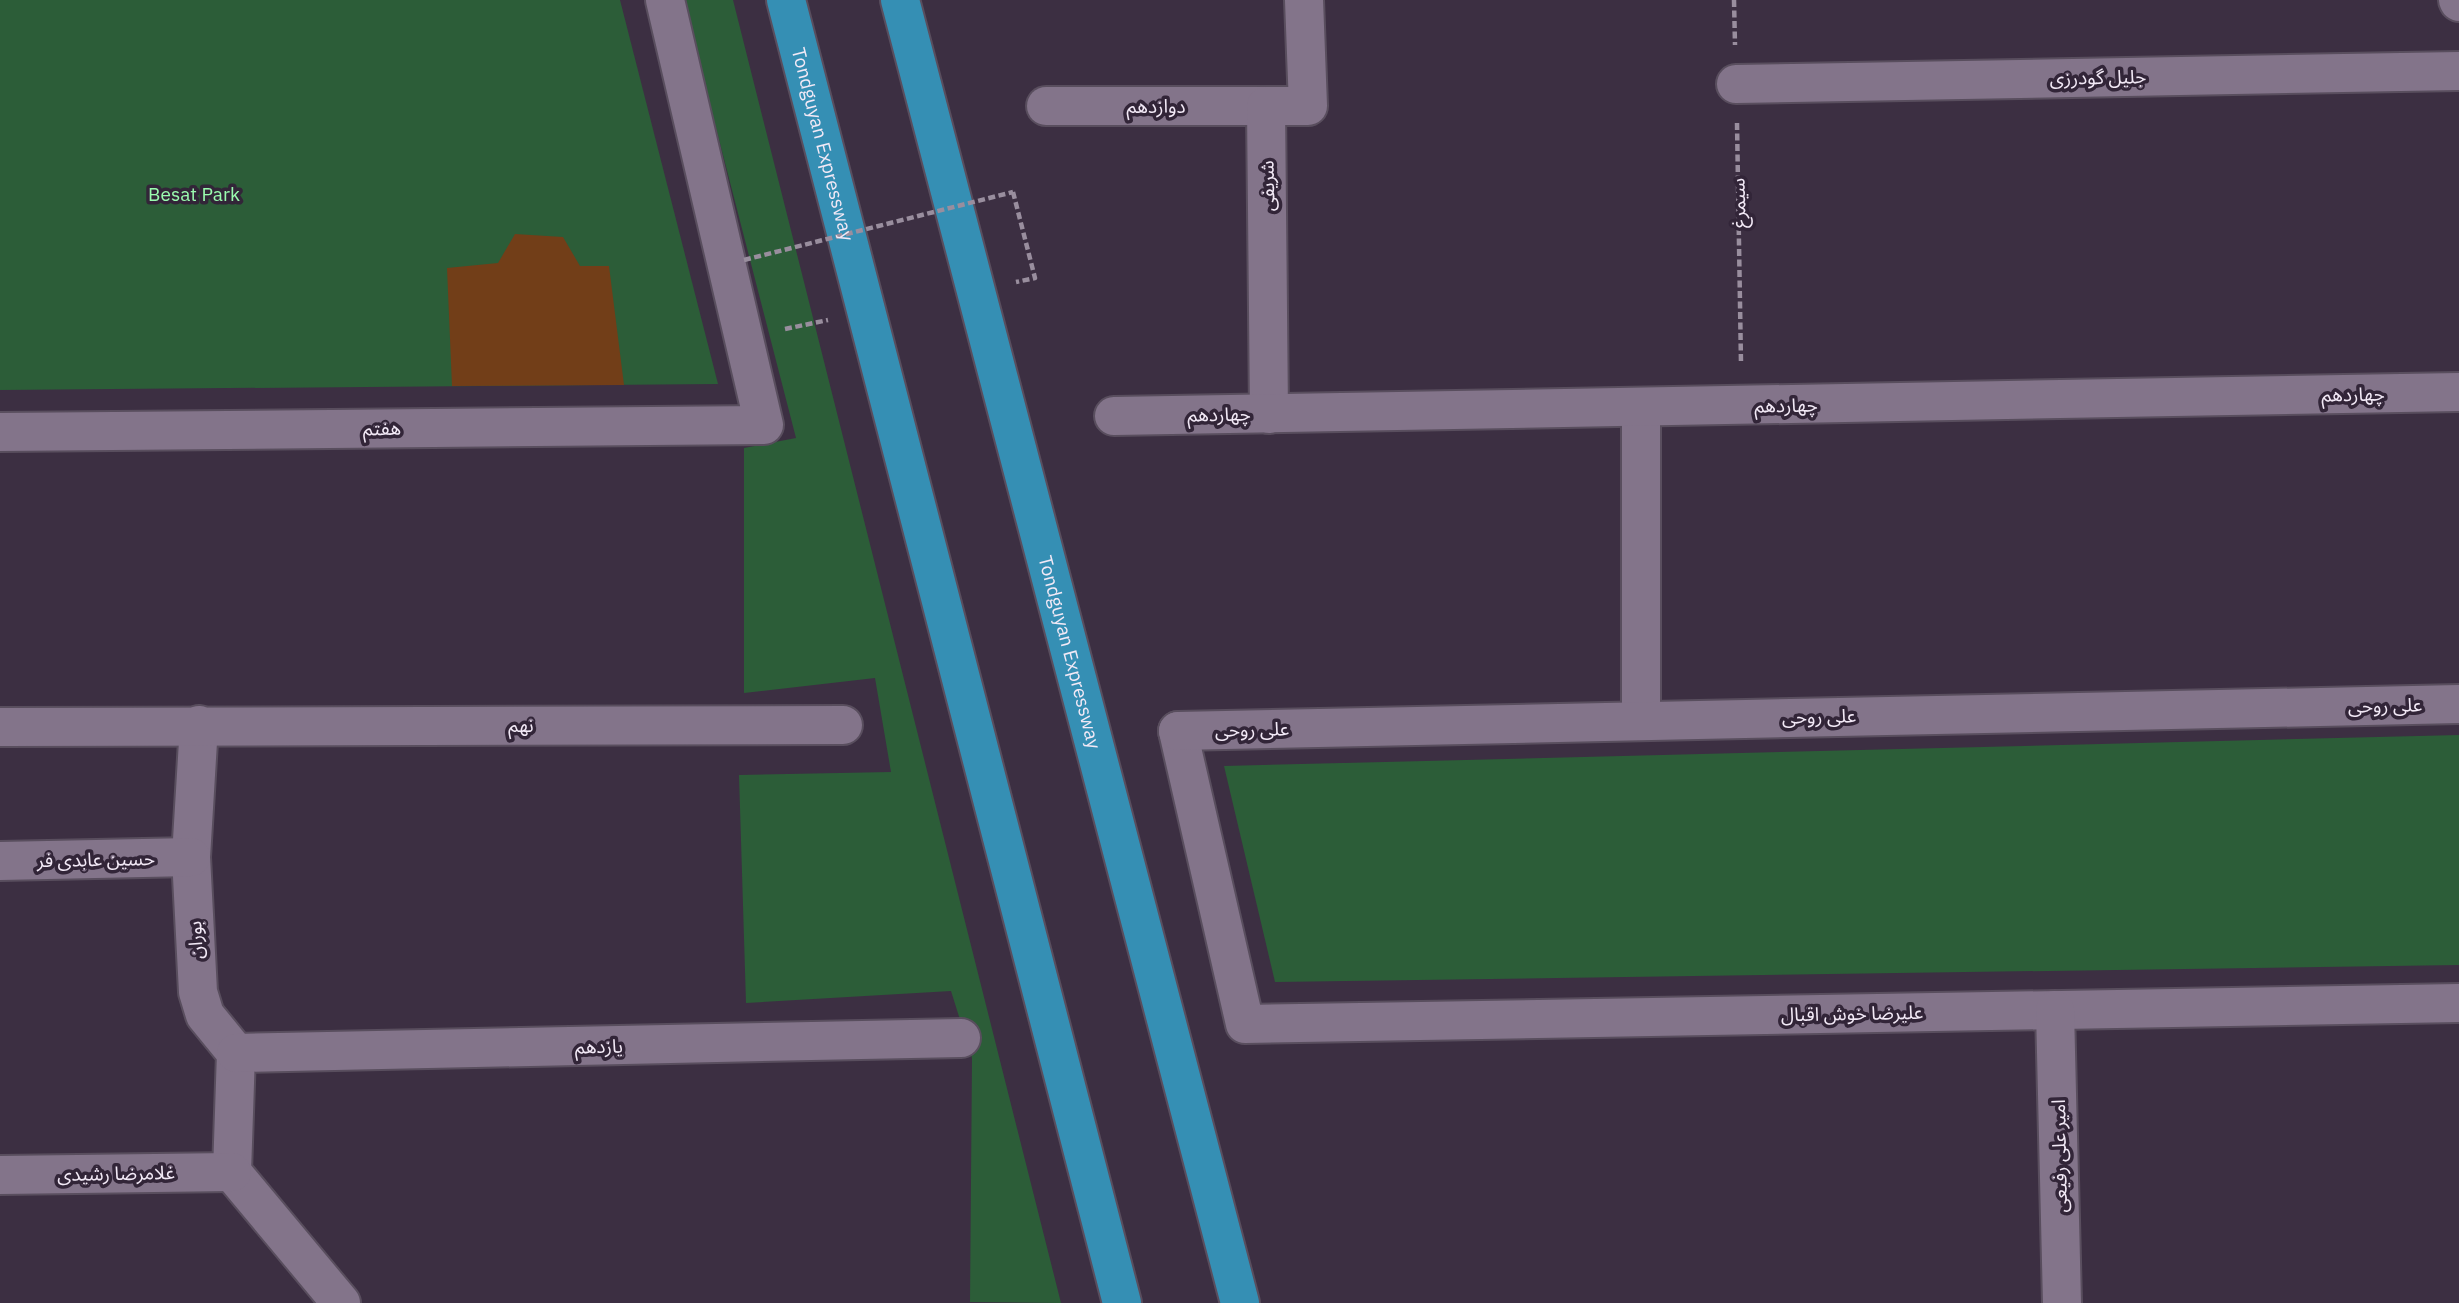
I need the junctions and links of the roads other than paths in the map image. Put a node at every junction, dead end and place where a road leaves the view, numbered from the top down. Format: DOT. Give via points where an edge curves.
graph roads {
  1 [pos="665,0"];
  2 [pos="786,0"];
  3 [pos="900,0"];
  4 [pos="1304,0"];
  5 [pos="2459,71"];
  6 [pos="1736,83"];
  7 [pos="1046,106"];
  8 [pos="1266,106"];
  9 [pos="2459,392"];
  10 [pos="1641,407"];
  11 [pos="1269,414"];
  12 [pos="1114,416"];
  13 [pos="0,432"];
  14 [pos="2459,704"];
  15 [pos="1641,720"];
  16 [pos="200,725"];
  17 [pos="843,725"];
  18 [pos="0,727"];
  19 [pos="191,857"];
  20 [pos="0,861"];
  21 [pos="2459,1003"];
  22 [pos="2055,1010"];
  23 [pos="1245,1024"];
  24 [pos="961,1038"];
  25 [pos="236,1054"];
  26 [pos="232,1172"];
  27 [pos="0,1175"];
  28 [pos="341,1303"];
  29 [pos="1122,1303"];
  30 [pos="1241,1303"];
  31 [pos="2062,1303"];
  1 -- 13 [label="street, هفتم" via="764,425"];
  2 -- 29 [label="highway, Tondguyan Expressway"];
  3 -- 30 [label="highway, Tondguyan Expressway"];
  4 -- 8 [label="street" via="1308,106"];
  5 -- 6 [label="street, جلیل گودرزی"];
  7 -- 8 [label="street, دوازدهم"];
  8 -- 11 [label="street, شریفی"];
  9 -- 10 [label="street, چهاردهم"];
  10 -- 11 [label="street, چهاردهم"];
  10 -- 15 [label="street"];
  11 -- 12 [label="street, چهاردهم"];
  14 -- 15 [label="street, علی روحی"];
  15 -- 23 [label="street, علی روحی" via="1178,731"];
  16 -- 17 [label="street, نهم"];
  16 -- 18 [label="street"];
  16 -- 19 [label="street, بوران"];
  19 -- 20 [label="street, حسین عابدی‌ فر"];
  19 -- 25 [label="street, بوران" via="198,992 205,1015"];
  21 -- 22 [label="street, علیرضا خوش اقبال"];
  22 -- 23 [label="street, علیرضا خوش اقبال"];
  22 -- 31 [label="street, امیر علی رفیعی"];
  24 -- 25 [label="street, یازدهم"];
  25 -- 26 [label="street"];
  26 -- 27 [label="street, غلامرضا رشیدی"];
  26 -- 28 [label="street"];
}
